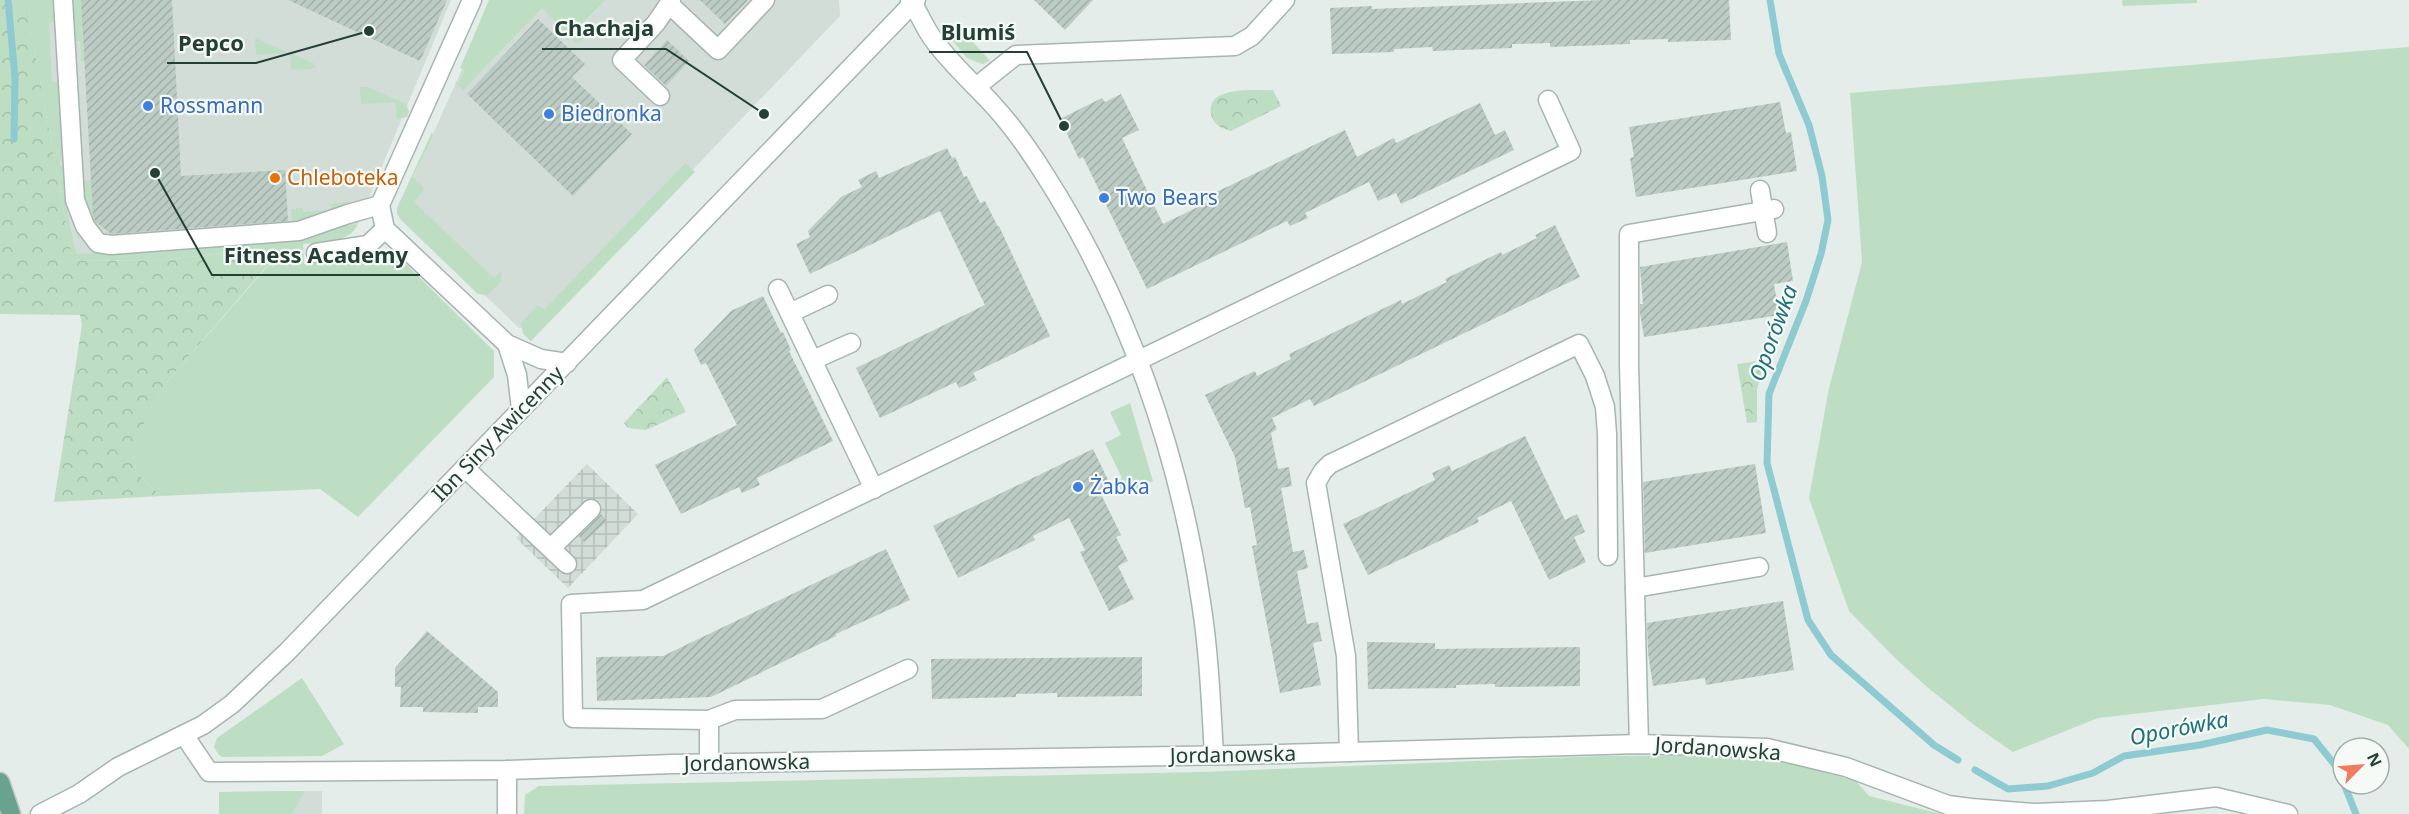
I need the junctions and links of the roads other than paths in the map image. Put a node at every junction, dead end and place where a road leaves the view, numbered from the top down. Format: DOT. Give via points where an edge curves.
graph roads {
  1 [pos="63,0"];
  2 [pos="472,0"];
  3 [pos="765,0"];
  4 [pos="1285,0"];
  5 [pos="913,1"];
  6 [pos="670,2"];
  7 [pos="976,87"];
  8 [pos="660,96"];
  9 [pos="1548,100"];
  10 [pos="1760,190"];
  11 [pos="380,205"];
  12 [pos="1768,210"];
  13 [pos="384,229"];
  14 [pos="1767,233"];
  15 [pos="316,253"];
  16 [pos="778,289"];
  17 [pos="828,295"];
  18 [pos="790,313"];
  19 [pos="851,343"];
  20 [pos="507,344"];
  21 [pos="813,360"];
  22 [pos="1138,361"];
  23 [pos="567,363"];
  24 [pos="521,409"];
  25 [pos="465,468"];
  26 [pos="874,489"];
  27 [pos="591,509"];
  28 [pos="551,548"];
  29 [pos="1608,556"];
  30 [pos="567,564"];
  31 [pos="1759,567"];
  32 [pos="1635,588"];
  33 [pos="908,669"];
  34 [pos="709,720"];
  35 [pos="184,735"];
  36 [pos="1639,744"];
  37 [pos="1349,752"];
  38 [pos="1214,755"];
  39 [pos="709,763"];
  40 [pos="507,770"];
  41 [pos="0,782"];
  42 [pos="2108,812"];
  43 [pos="11,814"];
  44 [pos="40,814"];
  45 [pos="507,814"];
  46 [pos="2288,814"];
  1 -- 11 [label="street" via="75,200 85,226 98,243 299,231"];
  2 -- 11 [label="street"];
  3 -- 6 [label="street" via="718,50"];
  4 -- 7 [label="street" via="1252,36 1235,46 1016,55"];
  5 -- 7 [label="street" via="933,40"];
  5 -- 23 [label="street, Ibn Siny Awicenny"];
  6 -- 8 [label="street" via="622,60"];
  7 -- 22 [label="street" via="1022,140 1052,185 1089,253"];
  9 -- 22 [label="street" via="1571,151"];
  10 -- 12 [label="street"];
  11 -- 13 [label="street"];
  12 -- 14 [label="street"];
  12 -- 32 [label="street" via="1629,234"];
  13 -- 15 [label="street" via="368,245"];
  13 -- 20 [label="street"];
  16 -- 18 [label="street"];
  17 -- 18 [label="street"];
  18 -- 21 [label="street"];
  19 -- 21 [label="street"];
  20 -- 23 [label="street" via="541,359"];
  20 -- 24 [label="street" via="517,375"];
  21 -- 26 [label="street"];
  22 -- 26 [label="street"];
  22 -- 38 [label="street" via="1173,466 1193,554 1206,639"];
  23 -- 24 [label="street, Ibn Siny Awicenny"];
  24 -- 25 [label="street, Ibn Siny Awicenny"];
  25 -- 28 [label="street"];
  25 -- 35 [label="street, Ibn Siny Awicenny" via="287,652 232,704"];
  26 -- 34 [label="street" via="643,600 571,604 573,718"];
  27 -- 28 [label="street"];
  28 -- 30 [label="street"];
  29 -- 37 [label="street" via="1605,407 1579,344 1330,464 1316,483 1346,656"];
  31 -- 32 [label="street"];
  32 -- 36 [label="street"];
  33 -- 34 [label="street" via="822,709 735,710"];
  34 -- 39 [label="street"];
  35 -- 40 [label="street, Jordanowska" via="209,771"];
  35 -- 44 [label="street, Ibn Siny Awicenny" via="118,766 79,794"];
  36 -- 37 [label="street, Jordanowska"];
  36 -- 42 [label="street, Jordanowska" via="1767,748 1846,767 1948,805 2035,813"];
  37 -- 38 [label="street, Jordanowska"];
  38 -- 39 [label="street, Jordanowska"];
  39 -- 40 [label="street, Jordanowska"];
  40 -- 45 [label="street"];
  41 -- 43 [label="main road"];
  42 -- 46 [label="street, Jordanowska" via="2216,797"];
}
